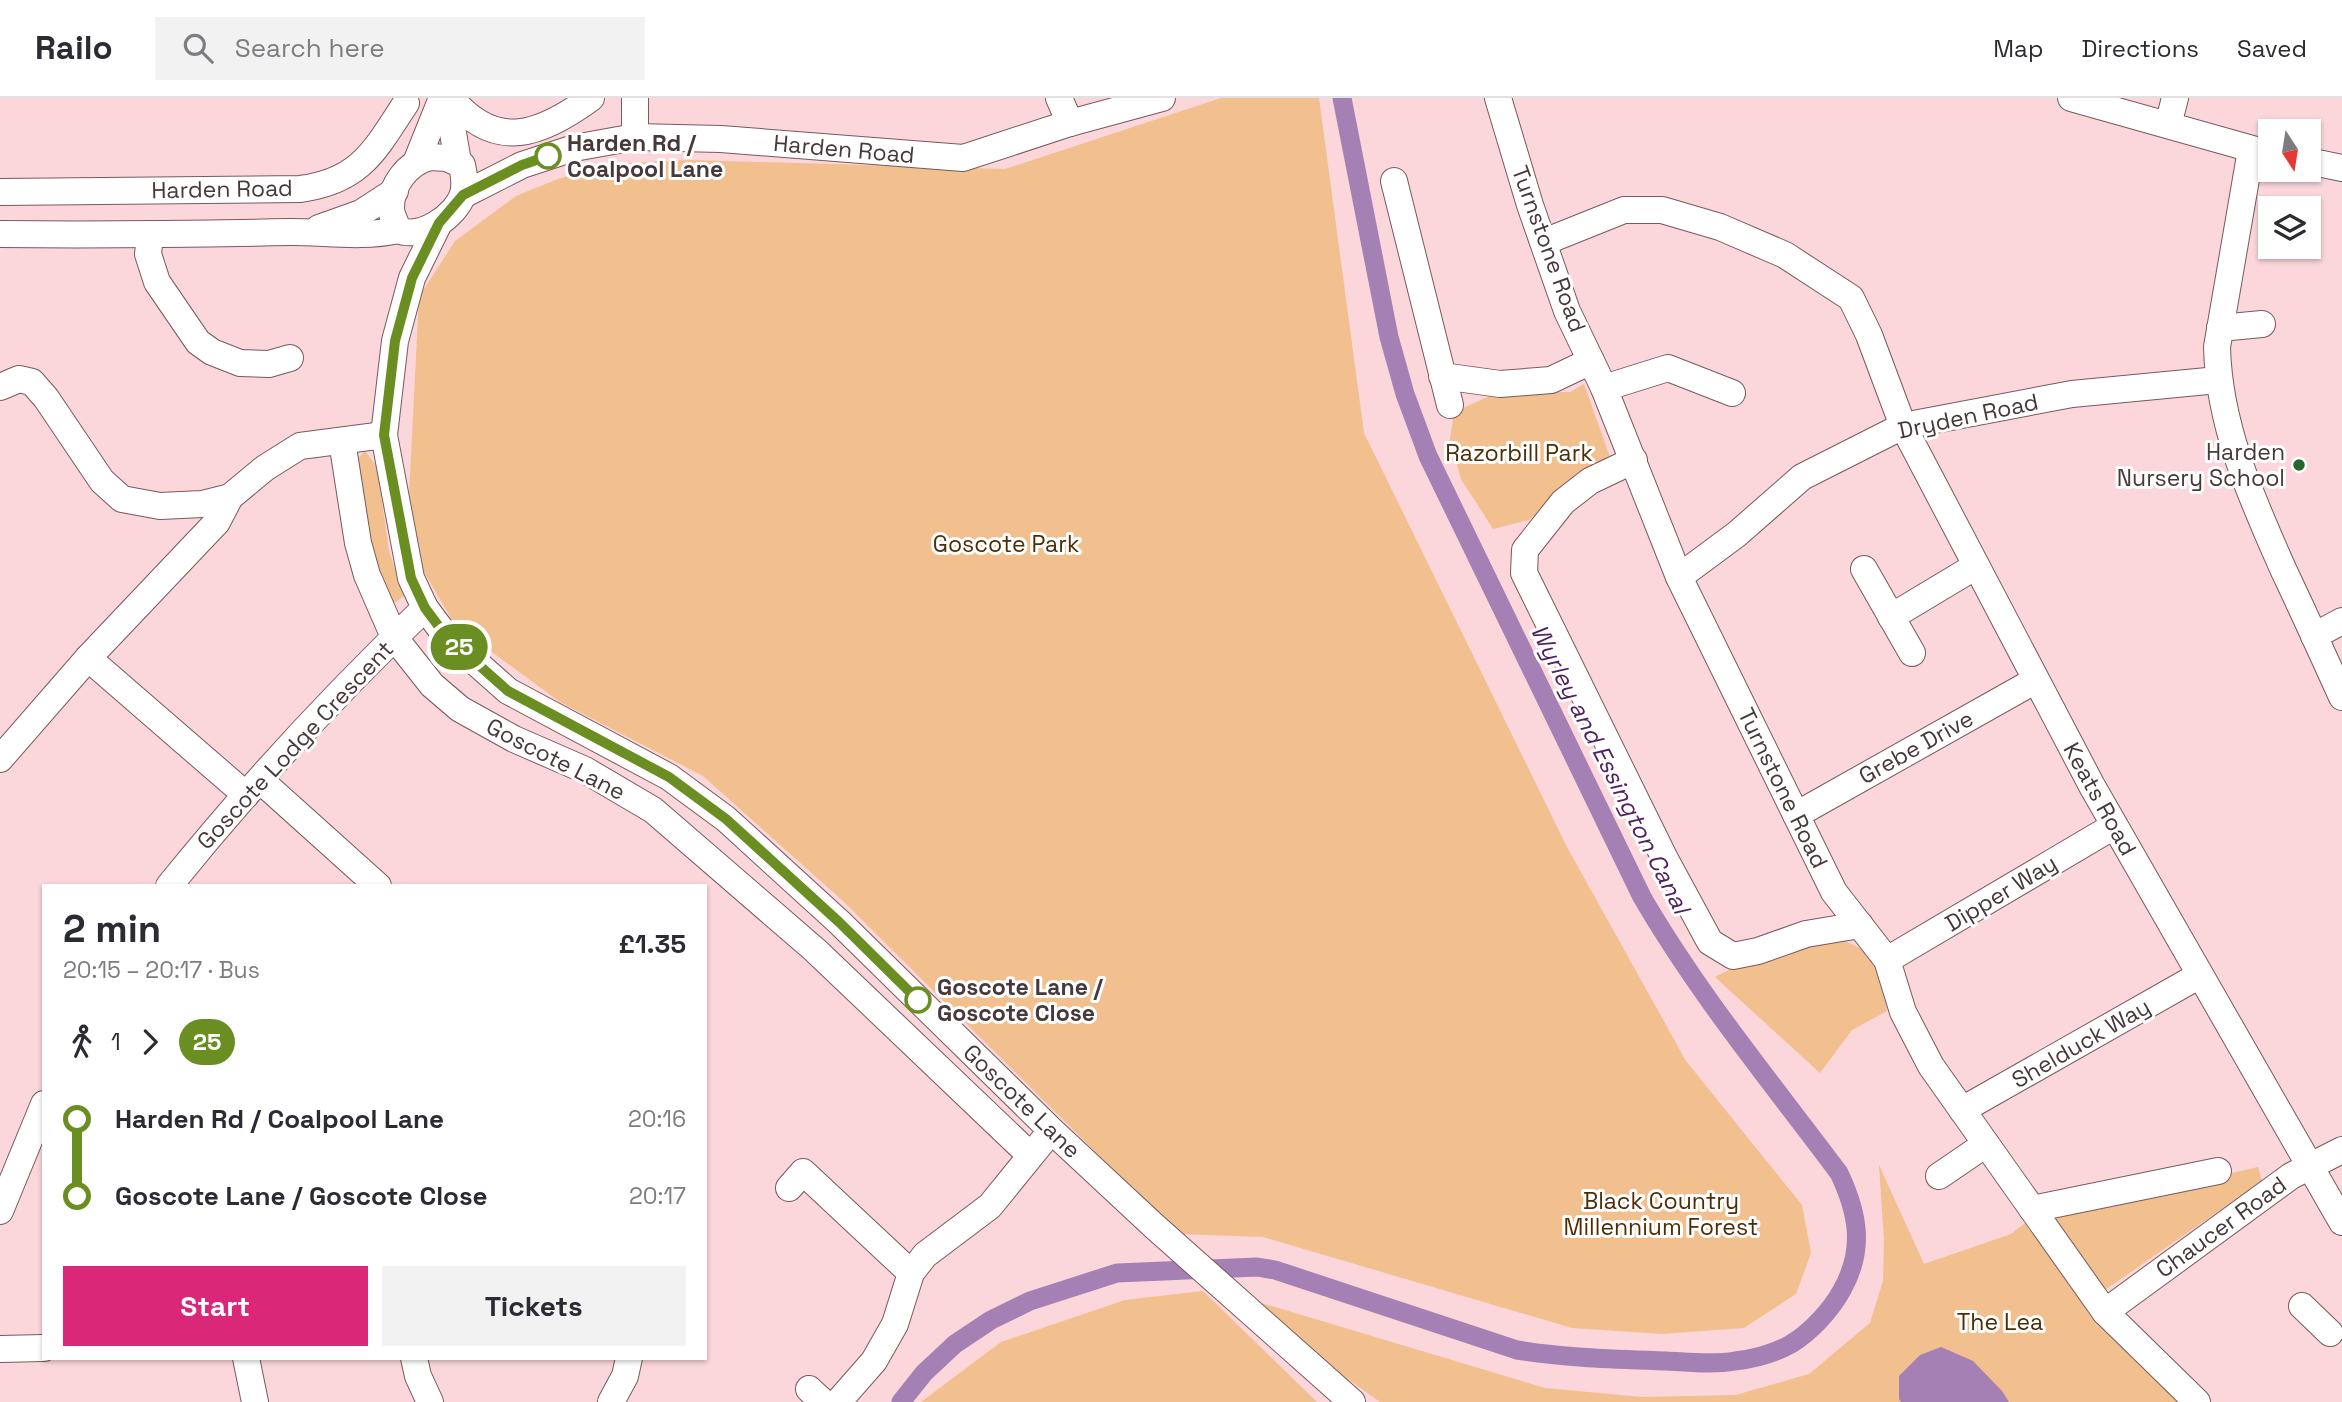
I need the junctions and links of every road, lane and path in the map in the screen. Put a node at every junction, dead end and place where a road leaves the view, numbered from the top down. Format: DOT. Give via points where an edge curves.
graph roads {
  1 [pos="447,98"];
  2 [pos="592,98"];
  3 [pos="635,98"];
  4 [pos="1059,98"];
  5 [pos="1498,98"];
  6 [pos="2071,98"];
  7 [pos="2175,98"];
  8 [pos="1156,99"];
  9 [pos="406,103"];
  10 [pos="1070,123"];
  11 [pos="2168,125"];
  12 [pos="635,137"];
  13 [pos="2258,151"];
  14 [pos="417,160"];
  15 [pos="2258,161"];
  16 [pos="460,164"];
  17 [pos="2321,164"];
  18 [pos="522,165"];
  19 [pos="2342,168"];
  20 [pos="1394,181"];
  21 [pos="300,189"];
  22 [pos="395,191"];
  23 [pos="0,192"];
  24 [pos="463,195"];
  25 [pos="439,223"];
  26 [pos="401,231"];
  27 [pos="308,232"];
  28 [pos="0,234"];
  29 [pos="150,235"];
  30 [pos="1544,242"];
  31 [pos="412,278"];
  32 [pos="2262,324"];
  33 [pos="2220,328"];
  34 [pos="290,358"];
  35 [pos="1591,361"];
  36 [pos="1442,376"];
  37 [pos="2218,380"];
  38 [pos="0,387"];
  39 [pos="1604,388"];
  40 [pos="1732,393"];
  41 [pos="1450,405"];
  42 [pos="1903,426"];
  43 [pos="384,435"];
  44 [pos="342,441"];
  45 [pos="1634,460"];
  46 [pos="230,497"];
  47 [pos="1976,566"];
  48 [pos="1864,569"];
  49 [pos="1679,577"];
  50 [pos="425,608"];
  51 [pos="1891,617"];
  52 [pos="2342,621"];
  53 [pos="2314,636"];
  54 [pos="394,637"];
  55 [pos="1913,653"];
  56 [pos="88,658"];
  57 [pos="2036,680"];
  58 [pos="2342,697"];
  59 [pos="0,759"];
  60 [pos="253,788"];
  61 [pos="1796,814"];
  62 [pos="2114,826"];
  63 [pos="171,884"];
  64 [pos="375,884"];
  65 [pos="839,922"];
  66 [pos="1860,925"];
  67 [pos="815,950"];
  68 [pos="1887,960"];
  69 [pos="2200,975"];
  70 [pos="1962,1110"];
  71 [pos="42,1115"];
  72 [pos="1052,1131"];
  73 [pos="1986,1144"];
  74 [pos="2342,1150"];
  75 [pos="1030,1155"];
  76 [pos="2308,1166"];
  77 [pos="2218,1171"];
  78 [pos="1939,1176"];
  79 [pos="789,1188"];
  80 [pos="2032,1209"];
  81 [pos="0,1212"];
  82 [pos="2342,1222"];
  83 [pos="911,1273"];
  84 [pos="2302,1306"];
  85 [pos="2105,1312"];
  86 [pos="2338,1335"];
  87 [pos="42,1348"];
  88 [pos="0,1349"];
  89 [pos="246,1360"];
  90 [pos="414,1360"];
  91 [pos="628,1360"];
  92 [pos="255,1402"];
  93 [pos="429,1402"];
  94 [pos="611,1402"];
  95 [pos="838,1402"];
  96 [pos="1352,1402"];
  97 [pos="2196,1402"];
  1 -- 2 [label="street" via="496,131 526,133"];
  1 -- 14 [label="street"];
  1 -- 16 [label="street"];
  3 -- 12 [label="street"];
  4 -- 10 [label="street"];
  5 -- 30 [label="street, Turnstone Road"];
  6 -- 11 [label="street"];
  7 -- 11 [label="street"];
  8 -- 10 [label="street, Harden Road"];
  9 -- 21 [label="street, Harden Road" via="374,153 351,173 324,186"];
  10 -- 12 [label="street, Harden Road" via="963,159 721,139"];
  11 -- 13 [label="street"];
  12 -- 18 [label="street, Harden Road" via="575,148"];
  14 -- 16 [label="street" via="447,158"];
  14 -- 22 [label="street"];
  15 -- 33 [label="street"];
  16 -- 18 [label="street, Harden Road"];
  16 -- 24 [label="street" via="465,177"];
  17 -- 19 [label="street"];
  18 -- 24 [label="street, Harden Road"];
  20 -- 36 [label="street"];
  21 -- 23 [label="street, Harden Road"];
  21 -- 27 [label="street"];
  22 -- 26 [label="street" via="391,207"];
  22 -- 27 [label="street, Harden Road" via="361,213"];
  24 -- 25 [label="street"];
  25 -- 26 [label="street"];
  25 -- 31 [label="street, Goscote Lane"];
  26 -- 27 [label="street, Harden Road" via="363,235"];
  26 -- 31 [label="street, Goscote Lane"];
  27 -- 29 [label="street, Harden Road"];
  28 -- 29 [label="street, Harden Road"];
  29 -- 34 [label="street, Harden Road" via="148,254 157,282 198,342 240,363 269,364"];
  30 -- 35 [label="street, Turnstone Road" via="1567,311"];
  30 -- 42 [label="street, Keats Road" via="1625,210 1662,210 1785,255 1851,298"];
  31 -- 43 [label="street, Goscote Lane" via="395,341"];
  32 -- 33 [label="street"];
  33 -- 37 [label="street"];
  35 -- 36 [label="street" via="1551,380 1500,384"];
  35 -- 39 [label="street, Turnstone Road"];
  36 -- 41 [label="street"];
  37 -- 42 [label="street, Dryden Road" via="2073,394"];
  37 -- 53 [label="street" via="2236,456"];
  38 -- 46 [label="street" via="19,379 32,382 102,481 122,499 160,506"];
  39 -- 40 [label="street" via="1668,368"];
  39 -- 45 [label="street, Turnstone Road"];
  42 -- 47 [label="street, Keats Road"];
  42 -- 49 [label="street, Dryden Road" via="1802,477"];
  43 -- 44 [label="street"];
  43 -- 50 [label="street, Goscote Lane" via="411,578"];
  44 -- 46 [label="street" via="300,446"];
  44 -- 54 [label="street, Goscote Lane" via="358,543"];
  45 -- 49 [label="street, Turnstone Road"];
  45 -- 66 [label="street" via="1590,481 1563,502 1525,550 1524,573 1551,632 1710,942 1733,956 1805,934"];
  46 -- 56 [label="street" via="217,522"];
  47 -- 51 [label="street"];
  47 -- 57 [label="street, Keats Road"];
  48 -- 51 [label="street"];
  49 -- 61 [label="street, Turnstone Road"];
  50 -- 54 [label="street, Goscote Lodge Crescent"];
  50 -- 65 [label="street, Goscote Lane" via="446,636 508,691 669,777 726,819"];
  51 -- 55 [label="street"];
  52 -- 53 [label="street"];
  53 -- 58 [label="street"];
  54 -- 60 [label="street, Goscote Lodge Crescent"];
  54 -- 67 [label="street, Goscote Lane" via="432,685 460,709 585,770 653,810"];
  56 -- 59 [label="street"];
  56 -- 60 [label="street"];
  57 -- 61 [label="street, Grebe Drive"];
  57 -- 62 [label="street, Keats Road"];
  60 -- 63 [label="street, Goscote Lodge Crescent"];
  60 -- 64 [label="street"];
  61 -- 66 [label="street, Turnstone Road" via="1834,892"];
  62 -- 68 [label="street, Dipper Way"];
  62 -- 69 [label="street, Keats Road"];
  65 -- 67 [label="street"];
  65 -- 72 [label="street, Goscote Lane"];
  66 -- 68 [label="street, Turnstone Road"];
  67 -- 75 [label="street, Goscote Lane"];
  68 -- 70 [label="street, Turnstone Road" via="1903,1012 1931,1066"];
  69 -- 70 [label="street, Shelduck Way"];
  69 -- 76 [label="street, Keats Road"];
  70 -- 73 [label="street, Turnstone Road"];
  71 -- 81 [label="street"];
  72 -- 75 [label="street"];
  72 -- 96 [label="street, Goscote Lane"];
  73 -- 78 [label="street"];
  73 -- 80 [label="street, Turnstone Road"];
  74 -- 76 [label="street, Chaucer Road"];
  75 -- 83 [label="street" via="990,1206 925,1255"];
  76 -- 82 [label="street, Keats Road"];
  76 -- 85 [label="street, Chaucer Road"];
  77 -- 80 [label="street"];
  79 -- 83 [label="street" via="803,1172"];
  80 -- 85 [label="street, Turnstone Road"];
  83 -- 95 [label="street" via="895,1324 874,1361"];
  84 -- 86 [label="street"];
  85 -- 97 [label="street, Turnstone Road"];
  87 -- 88 [label="street"];
  89 -- 92 [label="street"];
  90 -- 93 [label="street"];
  91 -- 94 [label="street"];
}
